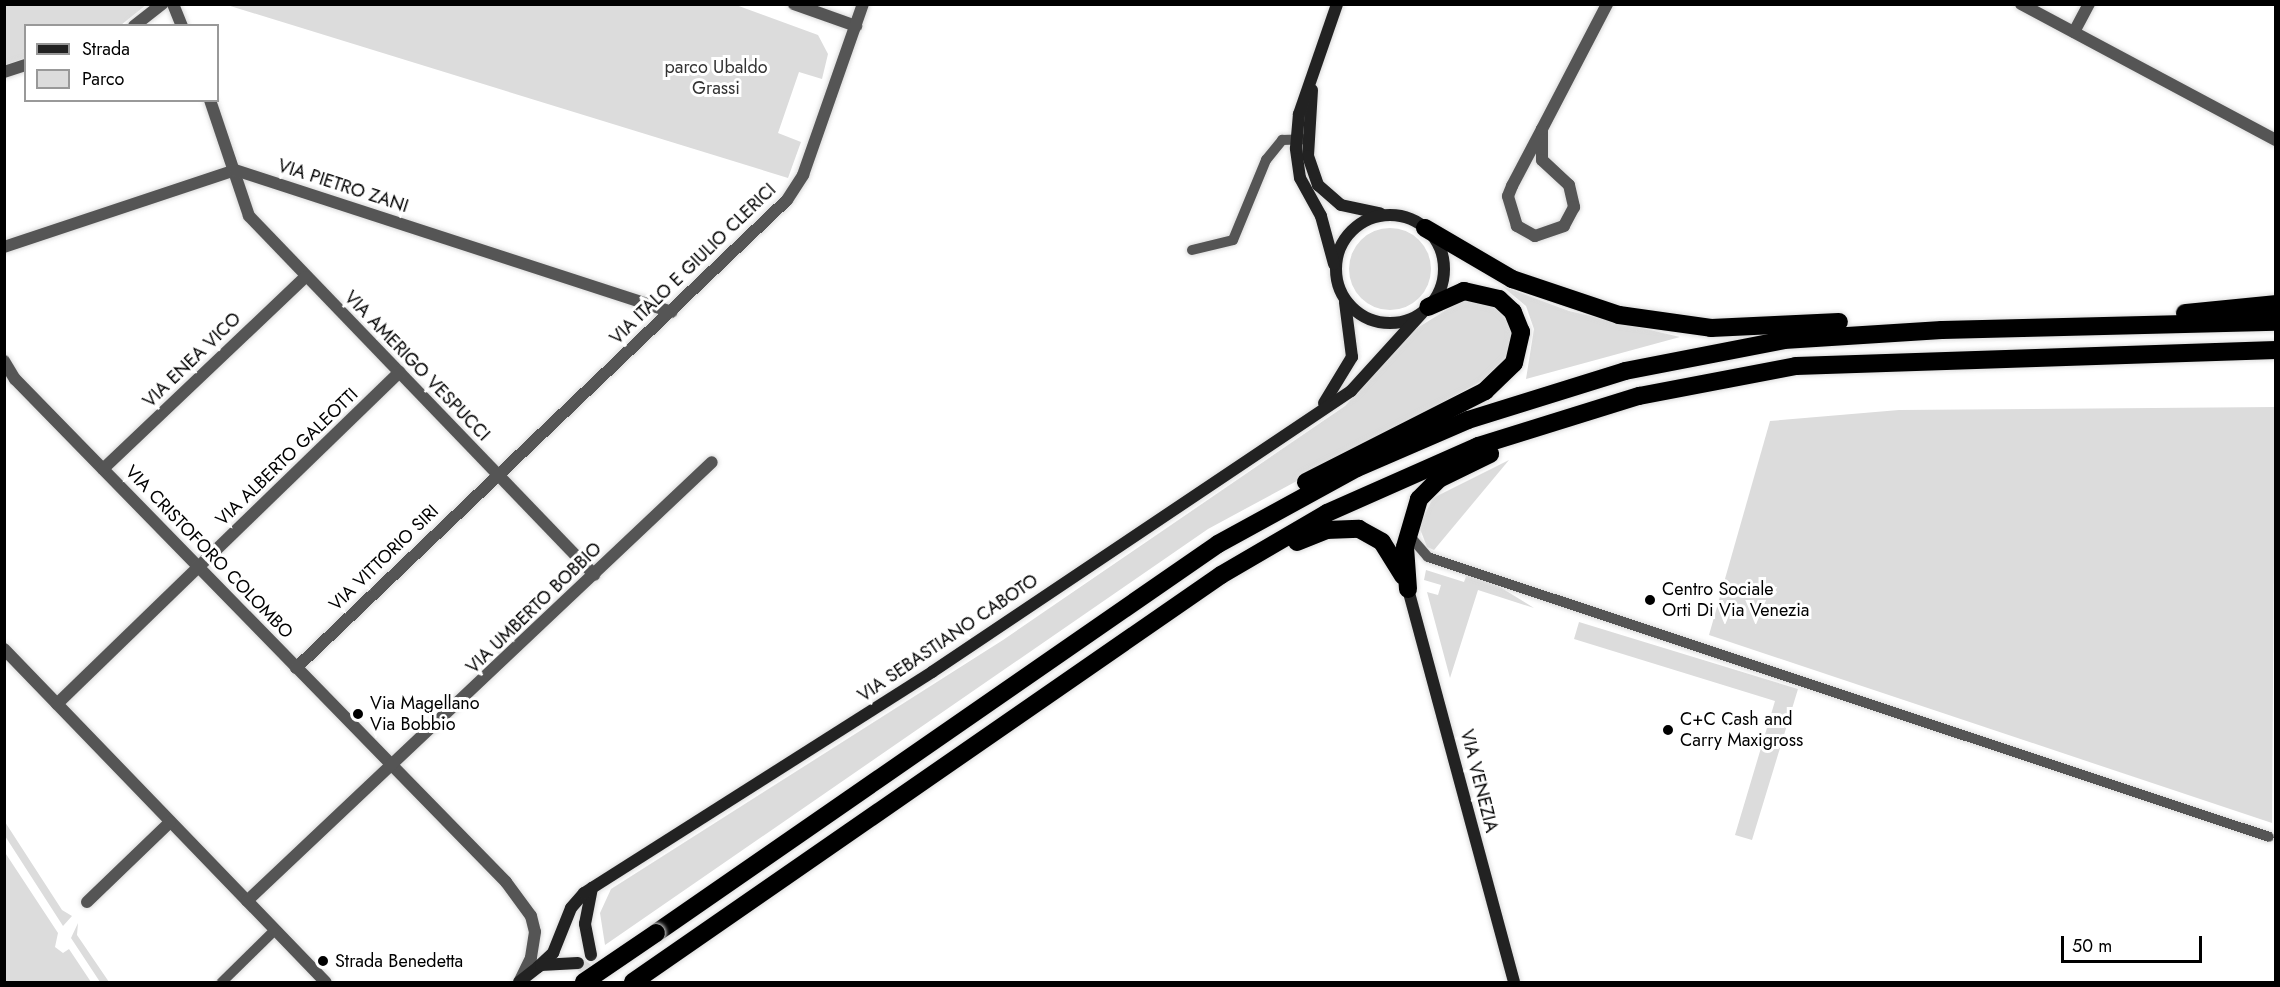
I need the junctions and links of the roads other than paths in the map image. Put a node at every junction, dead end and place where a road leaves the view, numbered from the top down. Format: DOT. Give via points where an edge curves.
graph roads {
  1 [pos="162,4"];
  2 [pos="173,4"];
  3 [pos="794,4"];
  4 [pos="863,4"];
  5 [pos="1337,4"];
  6 [pos="1607,4"];
  7 [pos="2021,4"];
  8 [pos="2089,4"];
  9 [pos="137,24"];
  10 [pos="181,24"];
  11 [pos="856,26"];
  12 [pos="2074,32"];
  13 [pos="24,66"];
  14 [pos="4,72"];
  15 [pos="211,102"];
  16 [pos="1542,129"];
  17 [pos="1302,139"];
  18 [pos="2276,140"];
  19 [pos="235,170"];
  20 [pos="1393,215"];
  21 [pos="1425,228"];
  22 [pos="4,247"];
  23 [pos="1192,250"];
  24 [pos="305,277"];
  25 [pos="1339,284"];
  26 [pos="2276,304"];
  27 [pos="1425,310"];
  28 [pos="671,312"];
  29 [pos="2276,322"];
  30 [pos="2049,327"];
  31 [pos="1942,330"];
  32 [pos="2276,350"];
  33 [pos="2106,353"];
  34 [pos="4,360"];
  35 [pos="2276,361"];
  36 [pos="399,372"];
  37 [pos="1657,391"];
  38 [pos="1319,408"];
  39 [pos="712,462"];
  40 [pos="104,469"];
  41 [pos="498,474"];
  42 [pos="1409,523"];
  43 [pos="1247,527"];
  44 [pos="1433,558"];
  45 [pos="200,568"];
  46 [pos="594,575"];
  47 [pos="1408,589"];
  48 [pos="1154,620"];
  49 [pos="4,650"];
  50 [pos="296,668"];
  51 [pos="57,704"];
  52 [pos="392,765"];
  53 [pos="170,822"];
  54 [pos="2269,837"];
  55 [pos="592,888"];
  56 [pos="247,901"];
  57 [pos="87,902"];
  58 [pos="275,930"];
  59 [pos="591,955"];
  60 [pos="578,963"];
  61 [pos="538,967"];
  62 [pos="222,982"];
  63 [pos="326,982"];
  64 [pos="519,982"];
  65 [pos="584,982"];
  66 [pos="633,982"];
  67 [pos="1514,982"];
  1 -- 9 [label="street"];
  2 -- 10 [label="street"];
  3 -- 11 [label="street"];
  4 -- 11 [label="street, VIA ITALO E GIULIO CLERICI"];
  5 -- 17 [label="street" via="1313,82"];
  6 -- 16 [label="street"];
  7 -- 12 [label="street"];
  8 -- 12 [label="street"];
  11 -- 28 [label="street, VIA ITALO E GIULIO CLERICI" via="803,176 787,200"];
  12 -- 18 [label="street"];
  13 -- 14 [label="street"];
  15 -- 19 [label="street, VIA AMERIGO VESPUCCI"];
  16 -- 16 [label="street" via="1508,196 1517,226 1535,236 1564,226 1574,207 1569,185 1542,160"];
  17 -- 20 [label="street" via="1311,172 1328,198 1348,207"];
  17 -- 23 [label="lane" via="1278,142 1266,160 1233,240"];
  17 -- 25 [label="street" via="1300,178 1323,222"];
  19 -- 22 [label="street"];
  19 -- 24 [label="street, VIA AMERIGO VESPUCCI" via="249,216"];
  19 -- 28 [label="street, VIA PIETRO ZANI"];
  20 -- 21 [label="street"];
  20 -- 25 [label="street" via="1367,220 1346,237 1337,262"];
  21 -- 27 [label="street" via="1441,249 1444,267 1439,292"];
  21 -- 31 [label="highway" via="1512,279 1638,318 1711,328 1857,322"];
  24 -- 36 [label="street, VIA AMERIGO VESPUCCI"];
  24 -- 40 [label="street, VIA ENEA VICO"];
  25 -- 27 [label="street" via="1349,304 1371,320 1397,322"];
  25 -- 38 [label="street, VIA SEBASTIANO CABOTO" via="1352,324 1352,357"];
  26 -- 30 [label="highway"];
  27 -- 38 [label="street, VIA SEBASTIANO CABOTO" via="1351,391"];
  27 -- 43 [label="highway" via="1446,296 1473,290 1506,305 1518,321 1521,343 1507,374 1485,391 1322,471"];
  28 -- 41 [label="street, VIA ITALO E GIULIO CLERICI"];
  29 -- 30 [label="highway"];
  30 -- 31 [label="highway"];
  31 -- 43 [label="highway" via="1754,344 1587,381 1402,447"];
  32 -- 33 [label="highway"];
  33 -- 35 [label="highway"];
  33 -- 37 [label="highway" via="1817,364"];
  34 -- 40 [label="street, VIA CRISTOFORO COLOMBO" via="15,379"];
  36 -- 41 [label="street, VIA AMERIGO VESPUCCI"];
  36 -- 45 [label="street, VIA ALBERTO GALEOTTI"];
  37 -- 42 [label="highway" via="1459,467 1424,492"];
  37 -- 48 [label="highway" via="1516,432 1401,477 1291,533"];
  38 -- 55 [label="street, VIA SEBASTIANO CABOTO" via="965,651"];
  39 -- 46 [label="street, VIA UMBERTO BOBBIO"];
  40 -- 45 [label="street, VIA CRISTOFORO COLOMBO"];
  41 -- 46 [label="street, VIA AMERIGO VESPUCCI"];
  41 -- 50 [label="street, VIA VITTORIO SIRI"];
  42 -- 44 [label="lane" via="1412,544"];
  42 -- 47 [label="highway"];
  43 -- 65 [label="highway, bridge"];
  44 -- 47 [label="lane" via="1414,566"];
  44 -- 54 [label="lane"];
  45 -- 50 [label="street, VIA CRISTOFORO COLOMBO"];
  45 -- 51 [label="street, VIA ALBERTO GALEOTTI"];
  46 -- 52 [label="street, VIA UMBERTO BOBBIO"];
  47 -- 48 [label="highway" via="1395,560 1375,536 1334,528 1298,541"];
  47 -- 67 [label="street, VIA VENEZIA"];
  48 -- 66 [label="highway"];
  49 -- 51 [label="street"];
  50 -- 52 [label="street, VIA CRISTOFORO COLOMBO"];
  51 -- 53 [label="street"];
  52 -- 56 [label="street, VIA UMBERTO BOBBIO"];
  52 -- 64 [label="street, VIA CRISTOFORO COLOMBO" via="518,897 531,916 535,937"];
  53 -- 56 [label="street"];
  53 -- 57 [label="street"];
  55 -- 59 [label="street" via="585,924"];
  55 -- 61 [label="street, VIA SEBASTIANO CABOTO" via="575,900 555,950"];
  56 -- 58 [label="street"];
  58 -- 62 [label="lane"];
  58 -- 63 [label="street"];
  60 -- 61 [label="street" via="558,961"];
  61 -- 64 [label="street, VIA SEBASTIANO CABOTO"];
}
